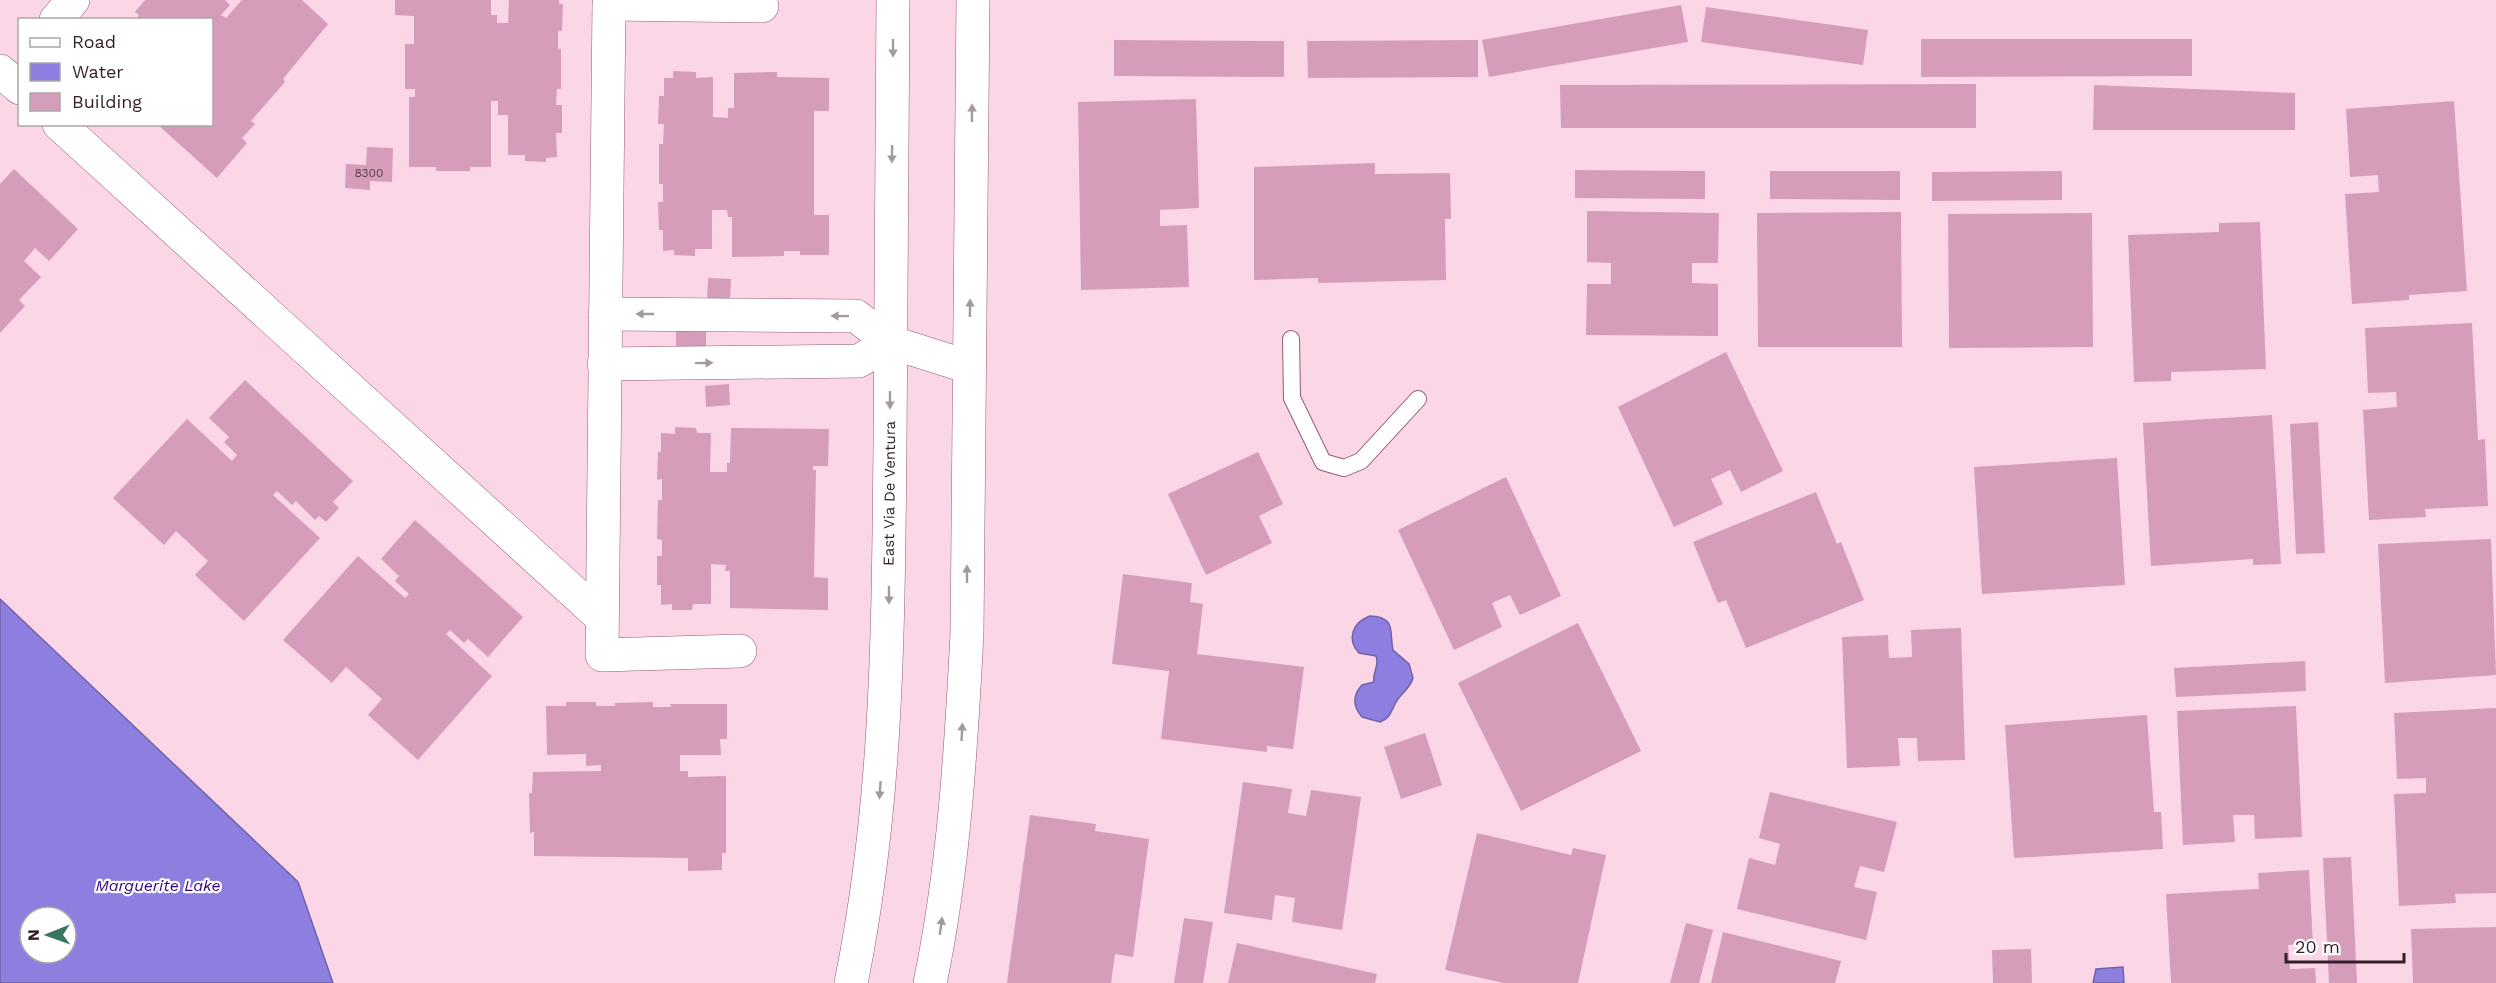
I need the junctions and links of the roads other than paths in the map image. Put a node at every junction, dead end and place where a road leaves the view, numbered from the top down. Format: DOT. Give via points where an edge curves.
graph roads {
  1 [pos="73,0"];
  2 [pos="893,0"];
  3 [pos="973,0"];
  4 [pos="762,6"];
  5 [pos="58,18"];
  6 [pos="61,126"];
  7 [pos="605,314"];
  8 [pos="1291,339"];
  9 [pos="890,342"];
  10 [pos="604,364"];
  11 [pos="969,367"];
  12 [pos="1418,399"];
  13 [pos="601,617"];
  14 [pos="740,651"];
  15 [pos="851,983"];
  16 [pos="930,983"];
  1 -- 5 [label="street"];
  2 -- 9 [label="street, East Via De Ventura, one-way"];
  11 -- 3 [label="street, one-way"];
  4 -- 7 [label="street" via="609,4"];
  6 -- 13 [label="street"];
  9 -- 7 [label="street, one-way" via="856,316"];
  7 -- 10 [label="street"];
  8 -- 12 [label="lane" via="1292,398 1323,462 1344,468 1361,461"];
  10 -- 9 [label="street, one-way" via="859,361"];
  9 -- 11 [label="street"];
  9 -- 15 [label="street, East Via De Ventura, one-way" via="884,735 867,901"];
  10 -- 13 [label="street"];
  16 -- 11 [label="street, one-way" via="953,838 962,736 967,633"];
  13 -- 14 [label="street" via="602,655"];
}
